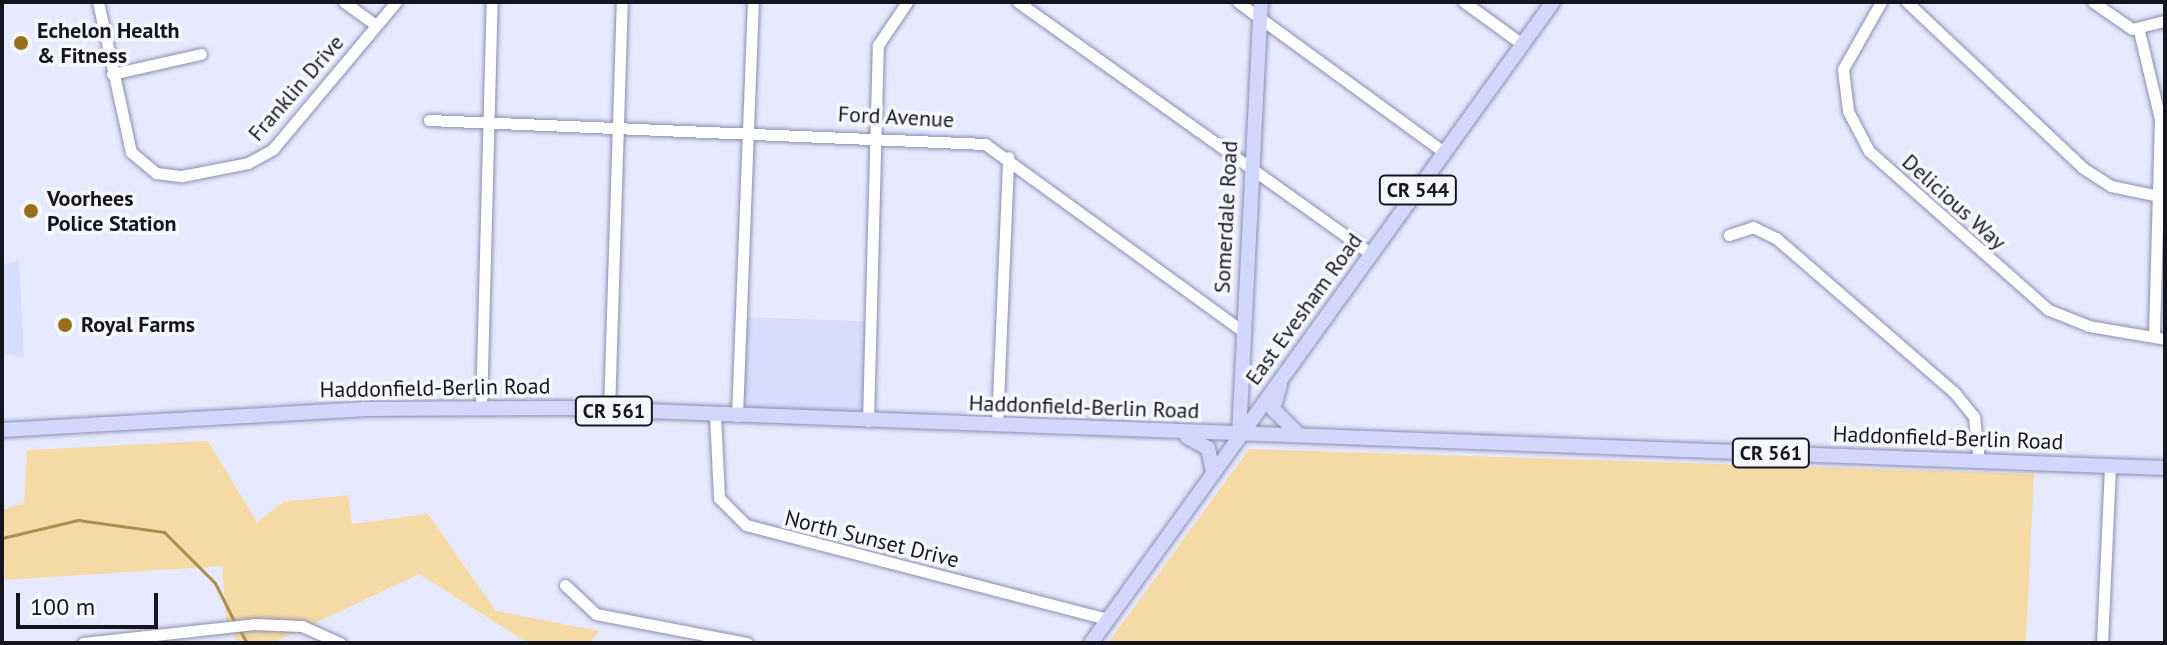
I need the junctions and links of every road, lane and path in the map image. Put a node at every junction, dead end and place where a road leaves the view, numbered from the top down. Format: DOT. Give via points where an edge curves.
graph roads {
  1 [pos="98,2"];
  2 [pos="344,2"];
  3 [pos="396,2"];
  4 [pos="492,2"];
  5 [pos="622,2"];
  6 [pos="753,2"];
  7 [pos="907,2"];
  8 [pos="1018,2"];
  9 [pos="1238,2"];
  10 [pos="1261,2"];
  11 [pos="1464,2"];
  12 [pos="1553,2"];
  13 [pos="1881,2"];
  14 [pos="1907,2"];
  15 [pos="2093,2"];
  16 [pos="1260,18"];
  17 [pos="2165,21"];
  18 [pos="376,25"];
  19 [pos="2139,31"];
  20 [pos="1522,44"];
  21 [pos="201,54"];
  22 [pos="112,74"];
  23 [pos="429,120"];
  24 [pos="487,121"];
  25 [pos="617,125"];
  26 [pos="747,130"];
  27 [pos="876,135"];
  28 [pos="1444,152"];
  29 [pos="1008,157"];
  30 [pos="1251,173"];
  31 [pos="2158,196"];
  32 [pos="1729,235"];
  33 [pos="1371,254"];
  34 [pos="1242,331"];
  35 [pos="2159,338"];
  36 [pos="1282,377"];
  37 [pos="481,409"];
  38 [pos="609,410"];
  39 [pos="715,415"];
  40 [pos="737,416"];
  41 [pos="868,421"];
  42 [pos="997,425"];
  43 [pos="2,430"];
  44 [pos="1183,433"];
  45 [pos="1239,435"];
  46 [pos="1304,437"];
  47 [pos="1979,461"];
  48 [pos="2110,466"];
  49 [pos="2165,468"];
  50 [pos="1212,473"];
  51 [pos="565,585"];
  52 [pos="1108,619"];
  53 [pos="145,640"];
  54 [pos="83,643"];
  55 [pos="340,643"];
  56 [pos="747,643"];
  57 [pos="1091,643"];
  58 [pos="2102,643"];
  1 -- 22 [label="street, Franklin Drive"];
  2 -- 18 [label="street"];
  3 -- 18 [label="street, Franklin Drive"];
  4 -- 24 [label="street"];
  5 -- 25 [label="street"];
  6 -- 26 [label="street"];
  7 -- 27 [label="street" via="878,45"];
  8 -- 30 [label="street"];
  9 -- 16 [label="street"];
  10 -- 16 [label="main road, Somerdale Road"];
  11 -- 20 [label="street"];
  12 -- 20 [label="main road, East Evesham Road / CR 544"];
  13 -- 35 [label="street, Delicious Way" via="1843,69 1848,111 1869,151 2049,310 2089,326"];
  14 -- 31 [label="street" via="2083,168 2111,186"];
  15 -- 19 [label="street"];
  16 -- 28 [label="street"];
  16 -- 30 [label="main road, Somerdale Road"];
  17 -- 19 [label="street"];
  18 -- 22 [label="street, Franklin Drive" via="273,149 206,172 168,176 140,163 125,139"];
  19 -- 31 [label="street" via="2158,104"];
  20 -- 28 [label="main road, East Evesham Road / CR 544"];
  21 -- 22 [label="street"];
  23 -- 24 [label="street, Ford Avenue"];
  24 -- 25 [label="street, Ford Avenue"];
  24 -- 37 [label="street"];
  25 -- 26 [label="street, Ford Avenue"];
  25 -- 38 [label="street"];
  26 -- 27 [label="street, Ford Avenue"];
  26 -- 40 [label="street"];
  27 -- 29 [label="street, Ford Avenue" via="970,140"];
  27 -- 41 [label="street"];
  28 -- 33 [label="main road, East Evesham Road / CR 544"];
  29 -- 34 [label="street, Ford Avenue"];
  29 -- 42 [label="street"];
  30 -- 33 [label="street"];
  30 -- 34 [label="main road, Somerdale Road"];
  31 -- 35 [label="street"];
  32 -- 47 [label="street" via="1753,227 1776,238 1954,392 1974,417"];
  33 -- 36 [label="main road, East Evesham Road / CR 544"];
  34 -- 45 [label="main road, Somerdale Road"];
  36 -- 45 [label="main road, East Evesham Road / CR 544"];
  36 -- 46 [label="main road" via="1273,409 1291,434"];
  37 -- 38 [label="main road, Haddonfield-Berlin Road / CR 561"];
  37 -- 43 [label="main road, Haddonfield-Berlin Road / CR 561"];
  38 -- 39 [label="main road, Haddonfield-Berlin Road / CR 561"];
  39 -- 40 [label="main road, Haddonfield-Berlin Road / CR 561"];
  39 -- 52 [label="street, North Sunset Drive" via="719,498 746,525"];
  40 -- 41 [label="main road, Haddonfield-Berlin Road / CR 561"];
  41 -- 42 [label="main road, Haddonfield-Berlin Road / CR 561"];
  42 -- 44 [label="main road, Haddonfield-Berlin Road / CR 561"];
  44 -- 45 [label="main road, Haddonfield-Berlin Road / CR 561"];
  44 -- 50 [label="main road" via="1208,448"];
  45 -- 46 [label="main road, Haddonfield-Berlin Road / CR 561"];
  45 -- 50 [label="main road, East Evesham Road / CR 544"];
  46 -- 47 [label="main road, Haddonfield-Berlin Road / CR 561"];
  47 -- 48 [label="main road, Haddonfield-Berlin Road / CR 561"];
  48 -- 49 [label="main road, Haddonfield-Berlin Road / CR 561"];
  48 -- 58 [label="street"];
  50 -- 52 [label="main road, East Evesham Road / CR 544"];
  51 -- 56 [label="street" via="596,614"];
  52 -- 57 [label="main road, East Evesham Road / CR 544"];
  53 -- 54 [label="street"];
  53 -- 55 [label="street" via="279,624"];
}
